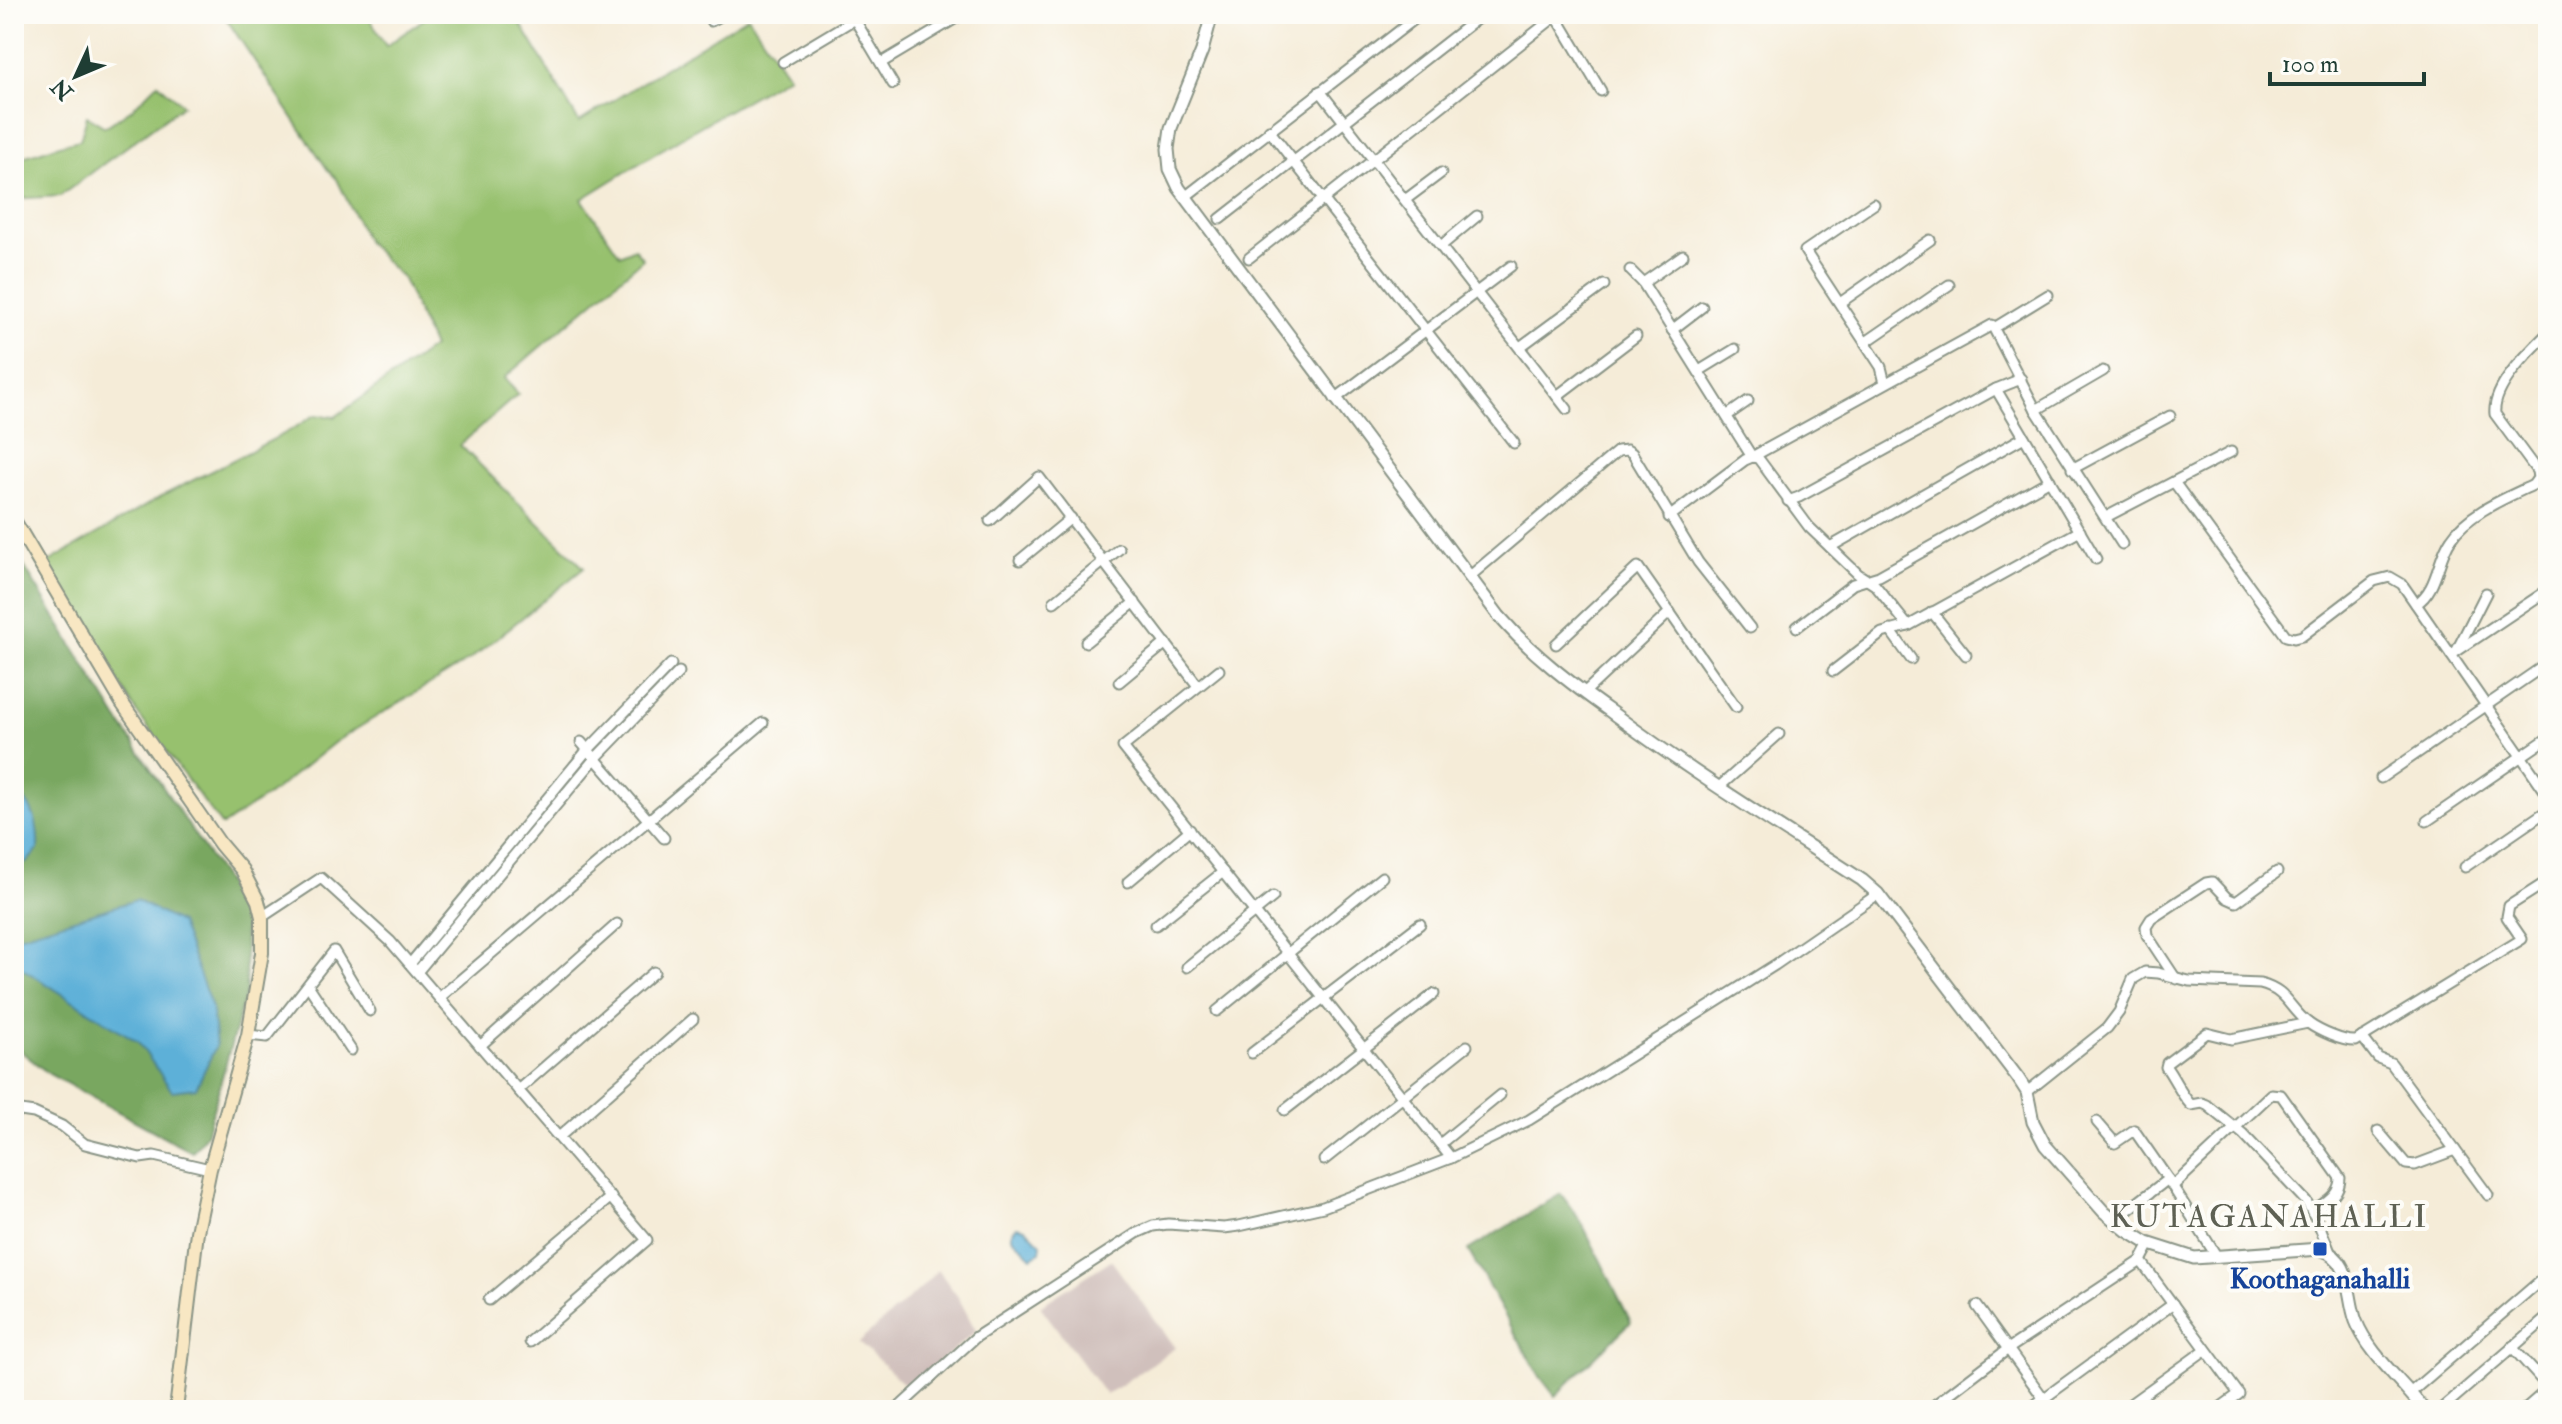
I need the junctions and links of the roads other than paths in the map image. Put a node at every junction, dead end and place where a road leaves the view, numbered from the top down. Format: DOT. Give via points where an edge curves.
graph roads {
  1 [pos="724,14"];
  2 [pos="963,14"];
  3 [pos="1212,14"];
  4 [pos="1421,14"];
  5 [pos="1483,14"];
  6 [pos="1556,15"];
  7 [pos="857,16"];
  8 [pos="711,21"];
  9 [pos="783,62"];
  10 [pos="881,63"];
  11 [pos="893,84"];
  12 [pos="1320,91"];
  13 [pos="1601,91"];
  14 [pos="1344,122"];
  15 [pos="1269,130"];
  16 [pos="1373,160"];
  17 [pos="1294,161"];
  18 [pos="1441,173"];
  19 [pos="1185,197"];
  20 [pos="1324,199"];
  21 [pos="1405,200"];
  22 [pos="1874,204"];
  23 [pos="1477,216"];
  24 [pos="1220,219"];
  25 [pos="1930,240"];
  26 [pos="1441,246"];
  27 [pos="1683,255"];
  28 [pos="1249,258"];
  29 [pos="1511,266"];
  30 [pos="1630,270"];
  31 [pos="1643,283"];
  32 [pos="1604,285"];
  33 [pos="1949,285"];
  34 [pos="1477,292"];
  35 [pos="2048,295"];
  36 [pos="1840,303"];
  37 [pos="1702,307"];
  38 [pos="1994,328"];
  39 [pos="1672,330"];
  40 [pos="1426,331"];
  41 [pos="2548,333"];
  42 [pos="1636,336"];
  43 [pos="1866,342"];
  44 [pos="1520,347"];
  45 [pos="1735,349"];
  46 [pos="1699,371"];
  47 [pos="2103,371"];
  48 [pos="2021,379"];
  49 [pos="1885,383"];
  50 [pos="1996,389"];
  51 [pos="1557,396"];
  52 [pos="1335,399"];
  53 [pos="1748,401"];
  54 [pos="1567,409"];
  55 [pos="2036,410"];
  56 [pos="1728,415"];
  57 [pos="2170,416"];
  58 [pos="2024,437"];
  59 [pos="1514,443"];
  60 [pos="2231,452"];
  61 [pos="1752,457"];
  62 [pos="2072,469"];
  63 [pos="2050,480"];
  64 [pos="2174,482"];
  65 [pos="1788,501"];
  66 [pos="1669,517"];
  67 [pos="2106,517"];
  68 [pos="1071,518"];
  69 [pos="14,520"];
  70 [pos="990,521"];
  71 [pos="2080,531"];
  72 [pos="2122,544"];
  73 [pos="1830,547"];
  74 [pos="1119,549"];
  75 [pos="2096,559"];
  76 [pos="1020,560"];
  77 [pos="1104,562"];
  78 [pos="1469,577"];
  79 [pos="1867,580"];
  80 [pos="2548,590"];
  81 [pos="2486,593"];
  82 [pos="1054,602"];
  83 [pos="1135,602"];
  84 [pos="2416,604"];
  85 [pos="1670,612"];
  86 [pos="1932,612"];
  87 [pos="1908,626"];
  88 [pos="1797,627"];
  89 [pos="1750,628"];
  90 [pos="1890,630"];
  91 [pos="1086,642"];
  92 [pos="1166,643"];
  93 [pos="1556,644"];
  94 [pos="2454,654"];
  95 [pos="1966,655"];
  96 [pos="1911,659"];
  97 [pos="2548,663"];
  98 [pos="675,668"];
  99 [pos="1219,670"];
  100 [pos="1833,671"];
  101 [pos="1119,682"];
  102 [pos="1198,686"];
  103 [pos="1584,693"];
  104 [pos="2486,706"];
  105 [pos="1736,707"];
  106 [pos="763,723"];
  107 [pos="1779,734"];
  108 [pos="2548,738"];
  109 [pos="588,750"];
  110 [pos="2521,757"];
  111 [pos="2381,778"];
  112 [pos="1719,787"];
  113 [pos="2548,795"];
  114 [pos="2548,810"];
  115 [pos="649,820"];
  116 [pos="2427,821"];
  117 [pos="1190,830"];
  118 [pos="664,838"];
  119 [pos="2465,867"];
  120 [pos="1223,872"];
  121 [pos="2277,872"];
  122 [pos="1382,877"];
  123 [pos="2548,881"];
  124 [pos="1128,882"];
  125 [pos="1878,894"];
  126 [pos="1273,897"];
  127 [pos="1254,911"];
  128 [pos="262,917"];
  129 [pos="617,924"];
  130 [pos="1420,924"];
  131 [pos="1156,925"];
  132 [pos="1288,953"];
  133 [pos="1187,967"];
  134 [pos="413,968"];
  135 [pos="654,972"];
  136 [pos="2176,979"];
  137 [pos="308,985"];
  138 [pos="1434,994"];
  139 [pos="439,998"];
  140 [pos="1324,998"];
  141 [pos="370,1011"];
  142 [pos="1217,1011"];
  143 [pos="693,1019"];
  144 [pos="2308,1023"];
  145 [pos="248,1035"];
  146 [pos="2362,1037"];
  147 [pos="480,1046"];
  148 [pos="1467,1046"];
  149 [pos="1363,1048"];
  150 [pos="351,1050"];
  151 [pos="1252,1053"];
  152 [pos="518,1090"];
  153 [pos="2027,1092"];
  154 [pos="1500,1095"];
  155 [pos="1402,1097"];
  156 [pos="14,1110"];
  157 [pos="1285,1110"];
  158 [pos="2097,1122"];
  159 [pos="2236,1128"];
  160 [pos="2378,1131"];
  161 [pos="559,1137"];
  162 [pos="1440,1144"];
  163 [pos="2455,1150"];
  164 [pos="1451,1158"];
  165 [pos="1324,1160"];
  166 [pos="210,1169"];
  167 [pos="2170,1183"];
  168 [pos="2488,1195"];
  169 [pos="611,1197"];
  170 [pos="2312,1212"];
  171 [pos="2115,1220"];
  172 [pos="2150,1244"];
  173 [pos="2330,1252"];
  174 [pos="2217,1257"];
  175 [pos="2141,1261"];
  176 [pos="2548,1279"];
  177 [pos="489,1300"];
  178 [pos="2173,1304"];
  179 [pos="1977,1306"];
  180 [pos="2548,1317"];
  181 [pos="530,1342"];
  182 [pos="2512,1347"];
  183 [pos="2008,1349"];
  184 [pos="2205,1350"];
  185 [pos="2548,1388"];
  186 [pos="2410,1393"];
  187 [pos="2044,1399"];
  188 [pos="176,1410"];
  189 [pos="896,1410"];
  190 [pos="1928,1410"];
  191 [pos="2028,1410"];
  192 [pos="2052,1410"];
  193 [pos="2122,1410"];
  194 [pos="2217,1410"];
  195 [pos="2424,1410"];
  196 [pos="2440,1410"];
  197 [pos="2524,1410"];
  1 -- 8 [label="street"];
  2 -- 10 [label="street"];
  3 -- 19 [label="street" via="1171,128 1170,169"];
  4 -- 12 [label="street"];
  5 -- 14 [label="street"];
  6 -- 13 [label="street"];
  6 -- 16 [label="street"];
  7 -- 9 [label="street"];
  7 -- 10 [label="street"];
  10 -- 11 [label="street"];
  12 -- 14 [label="street"];
  12 -- 15 [label="street"];
  14 -- 16 [label="street"];
  14 -- 17 [label="street"];
  15 -- 17 [label="street"];
  15 -- 19 [label="street"];
  16 -- 20 [label="street"];
  16 -- 21 [label="street"];
  17 -- 20 [label="street"];
  17 -- 24 [label="street"];
  18 -- 21 [label="street"];
  19 -- 52 [label="street"];
  20 -- 28 [label="street"];
  20 -- 40 [label="street"];
  21 -- 26 [label="street"];
  22 -- 36 [label="street" via="1805,251"];
  23 -- 26 [label="street"];
  25 -- 36 [label="street"];
  26 -- 34 [label="street"];
  27 -- 31 [label="street"];
  29 -- 34 [label="street"];
  30 -- 31 [label="street"];
  31 -- 39 [label="street"];
  32 -- 44 [label="street"];
  33 -- 43 [label="street"];
  34 -- 40 [label="street"];
  34 -- 44 [label="street"];
  35 -- 38 [label="street"];
  36 -- 43 [label="street"];
  37 -- 39 [label="street"];
  38 -- 48 [label="street"];
  38 -- 49 [label="street"];
  39 -- 46 [label="street"];
  40 -- 52 [label="street"];
  40 -- 59 [label="street"];
  41 -- 84 [label="street" via="2517,364 2494,403 2495,414 2538,478 2482,511 2451,538 2432,585"];
  42 -- 51 [label="street"];
  43 -- 49 [label="street"];
  44 -- 51 [label="street"];
  45 -- 46 [label="street"];
  46 -- 56 [label="street"];
  47 -- 55 [label="street"];
  48 -- 50 [label="street"];
  48 -- 55 [label="street"];
  49 -- 61 [label="street"];
  50 -- 58 [label="street"];
  50 -- 65 [label="street"];
  51 -- 54 [label="street"];
  52 -- 78 [label="street"];
  53 -- 56 [label="street"];
  55 -- 62 [label="street"];
  56 -- 61 [label="street"];
  57 -- 62 [label="street"];
  58 -- 63 [label="street"];
  58 -- 73 [label="street"];
  60 -- 64 [label="street"];
  61 -- 65 [label="street" via="1764,464"];
  61 -- 66 [label="street"];
  62 -- 67 [label="street"];
  63 -- 71 [label="street"];
  63 -- 79 [label="street"];
  64 -- 67 [label="street"];
  64 -- 84 [label="street" via="2286,636 2302,636 2374,581 2390,577"];
  65 -- 73 [label="street"];
  66 -- 78 [label="street" via="1632,453 1622,450"];
  66 -- 89 [label="street"];
  67 -- 72 [label="street"];
  68 -- 70 [label="street" via="1039,477"];
  68 -- 76 [label="street"];
  68 -- 77 [label="street"];
  69 -- 128 [label="main road" via="122,703 242,870"];
  71 -- 75 [label="street"];
  71 -- 86 [label="street"];
  73 -- 79 [label="street"];
  74 -- 77 [label="street"];
  77 -- 82 [label="street"];
  77 -- 83 [label="street"];
  78 -- 103 [label="street" via="1522,642"];
  79 -- 87 [label="street"];
  79 -- 88 [label="street" via="1853,584"];
  80 -- 94 [label="street"];
  81 -- 94 [label="street"];
  83 -- 91 [label="street"];
  83 -- 92 [label="street"];
  84 -- 94 [label="street"];
  85 -- 93 [label="street" via="1638,567"];
  85 -- 103 [label="street"];
  85 -- 105 [label="street"];
  86 -- 87 [label="street"];
  86 -- 95 [label="street"];
  87 -- 90 [label="street"];
  90 -- 96 [label="street"];
  90 -- 100 [label="street"];
  92 -- 101 [label="street"];
  92 -- 102 [label="street"];
  94 -- 104 [label="street"];
  97 -- 104 [label="street"];
  98 -- 109 [label="street"];
  99 -- 102 [label="street"];
  102 -- 117 [label="street" via="1123,747"];
  103 -- 112 [label="street"];
  104 -- 110 [label="street"];
  104 -- 111 [label="street"];
  106 -- 115 [label="street"];
  107 -- 112 [label="street"];
  108 -- 110 [label="street"];
  109 -- 115 [label="street"];
  109 -- 134 [label="street"];
  110 -- 113 [label="street"];
  110 -- 116 [label="street"];
  112 -- 125 [label="street"];
  114 -- 119 [label="street"];
  115 -- 118 [label="street"];
  115 -- 139 [label="street"];
  117 -- 120 [label="street"];
  117 -- 124 [label="street"];
  120 -- 127 [label="street"];
  120 -- 131 [label="street"];
  121 -- 136 [label="street" via="2236,902 2217,885 2206,883 2151,919 2147,935"];
  122 -- 132 [label="street"];
  123 -- 146 [label="street" via="2509,906 2507,917 2522,939"];
  125 -- 153 [label="street"];
  125 -- 164 [label="street" via="1542,1112"];
  126 -- 127 [label="street"];
  127 -- 132 [label="street"];
  127 -- 133 [label="street"];
  128 -- 134 [label="street" via="321,878"];
  128 -- 145 [label="main road" via="262,953"];
  129 -- 147 [label="street"];
  130 -- 140 [label="street"];
  132 -- 140 [label="street"];
  132 -- 142 [label="street"];
  134 -- 139 [label="street"];
  135 -- 152 [label="street"];
  136 -- 144 [label="street" via="2269,986"];
  136 -- 153 [label="street" via="2145,972 2133,979 2107,1028"];
  137 -- 141 [label="street" via="334,951"];
  137 -- 145 [label="street" via="267,1037"];
  137 -- 150 [label="street"];
  138 -- 149 [label="street"];
  139 -- 147 [label="street"];
  140 -- 149 [label="street"];
  140 -- 151 [label="street"];
  143 -- 161 [label="street"];
  144 -- 146 [label="street" via="2350,1042"];
  144 -- 159 [label="street" via="2231,1039 2207,1033 2167,1063 2191,1105 2207,1105"];
  145 -- 166 [label="main road"];
  146 -- 163 [label="street" via="2378,1058 2391,1063"];
  147 -- 152 [label="street"];
  148 -- 155 [label="street"];
  149 -- 155 [label="street"];
  149 -- 157 [label="street"];
  152 -- 161 [label="street"];
  153 -- 171 [label="street" via="2045,1145"];
  154 -- 162 [label="street"];
  155 -- 162 [label="street"];
  155 -- 165 [label="street"];
  156 -- 166 [label="street" via="62,1126 85,1144"];
  158 -- 167 [label="street" via="2115,1143 2134,1130"];
  159 -- 167 [label="street"];
  159 -- 170 [label="street"];
  159 -- 170 [label="street" via="2271,1094 2281,1095 2340,1178 2336,1194"];
  160 -- 163 [label="street" via="2406,1164"];
  161 -- 169 [label="street"];
  162 -- 164 [label="street"];
  163 -- 168 [label="street"];
  164 -- 189 [label="street" via="1323,1207 1239,1226 1168,1224 1137,1233 976,1337"];
  166 -- 188 [label="main road" via="191,1272"];
  167 -- 171 [label="street"];
  167 -- 174 [label="street"];
  169 -- 177 [label="street"];
  169 -- 181 [label="street" via="647,1240"];
  170 -- 173 [label="street"];
  171 -- 172 [label="street"];
  172 -- 174 [label="street" via="2194,1258"];
  172 -- 175 [label="street"];
  173 -- 174 [label="street"];
  173 -- 186 [label="street" via="2341,1261 2357,1325"];
  175 -- 178 [label="street"];
  175 -- 183 [label="street"];
  176 -- 186 [label="street"];
  178 -- 184 [label="street"];
  178 -- 187 [label="street"];
  179 -- 183 [label="street"];
  180 -- 182 [label="street"];
  182 -- 185 [label="street"];
  182 -- 196 [label="street"];
  183 -- 187 [label="street"];
  183 -- 190 [label="street"];
  184 -- 193 [label="street"];
  184 -- 194 [label="street" via="2239,1394"];
  185 -- 197 [label="street"];
  186 -- 195 [label="street"];
  187 -- 191 [label="street"];
  187 -- 192 [label="street"];
}
